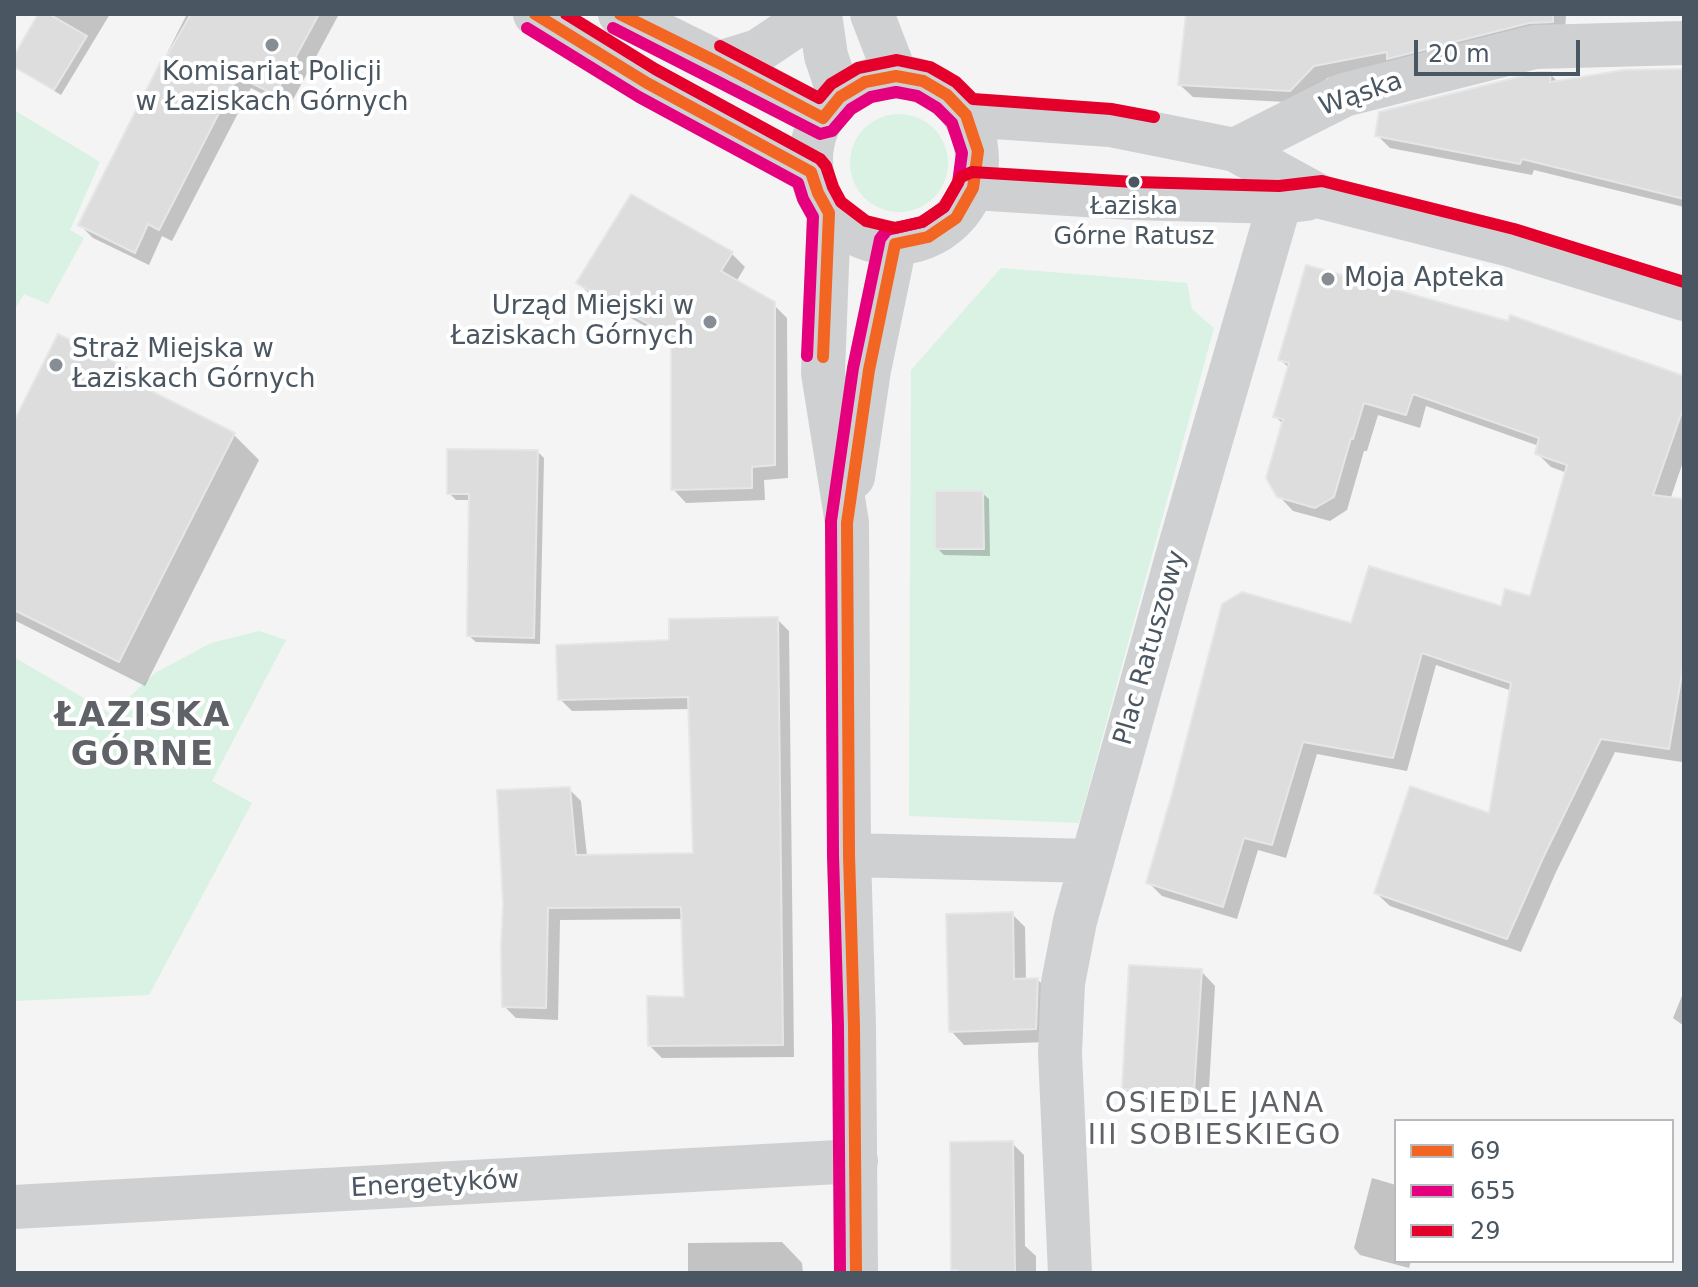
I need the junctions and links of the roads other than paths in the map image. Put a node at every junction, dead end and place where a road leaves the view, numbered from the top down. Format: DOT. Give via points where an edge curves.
graph roads {
  1 [pos="535,14"];
  2 [pos="620,14"];
  3 [pos="804,14"];
  4 [pos="820,14"];
  5 [pos="872,14"];
  6 [pos="1684,43"];
  7 [pos="719,63"];
  8 [pos="896,76"];
  9 [pos="831,108"];
  10 [pos="966,115"];
  11 [pos="1235,150"];
  12 [pos="811,172"];
  13 [pos="973,188"];
  14 [pos="1300,200"];
  15 [pos="829,213"];
  16 [pos="895,244"];
  17 [pos="1684,299"];
  18 [pos="847,523"];
  19 [pos="849,855"];
  20 [pos="1092,861"];
  21 [pos="856,1161"];
  22 [pos="14,1207"];
  23 [pos="856,1273"];
  24 [pos="1070,1273"];
  1 -- 12 [label="street" via="647,83"];
  2 -- 7 [label="street"];
  3 -- 7 [label="street" via="758,51"];
  4 -- 9 [label="street"];
  5 -- 8 [label="street"];
  6 -- 11 [label="street, Wąska" via="1535,47 1344,95"];
  7 -- 9 [label="street"];
  8 -- 9 [label="street" via="865,82"];
  8 -- 10 [label="street" via="923,81"];
  9 -- 12 [label="street" via="813,144"];
  10 -- 11 [label="street" via="1110,125"];
  10 -- 13 [label="street" via="978,151"];
  11 -- 14 [label="street"];
  12 -- 15 [label="street"];
  13 -- 14 [label="street" via="1133,198"];
  13 -- 16 [label="street" via="956,218 928,237"];
  14 -- 17 [label="street" via="1501,242"];
  14 -- 20 [label="street, Plac Ratuszowy" via="1181,543"];
  15 -- 16 [label="street" via="859,236"];
  15 -- 18 [label="street" via="823,373"];
  16 -- 18 [label="street" via="869,370"];
  18 -- 19 [label="street"];
  19 -- 20 [label="street"];
  19 -- 21 [label="street"];
  20 -- 24 [label="street, Plac Ratuszowy" via="1063,983 1060,1053"];
  21 -- 22 [label="street, Energetyków"];
  21 -- 23 [label="street"];
}
